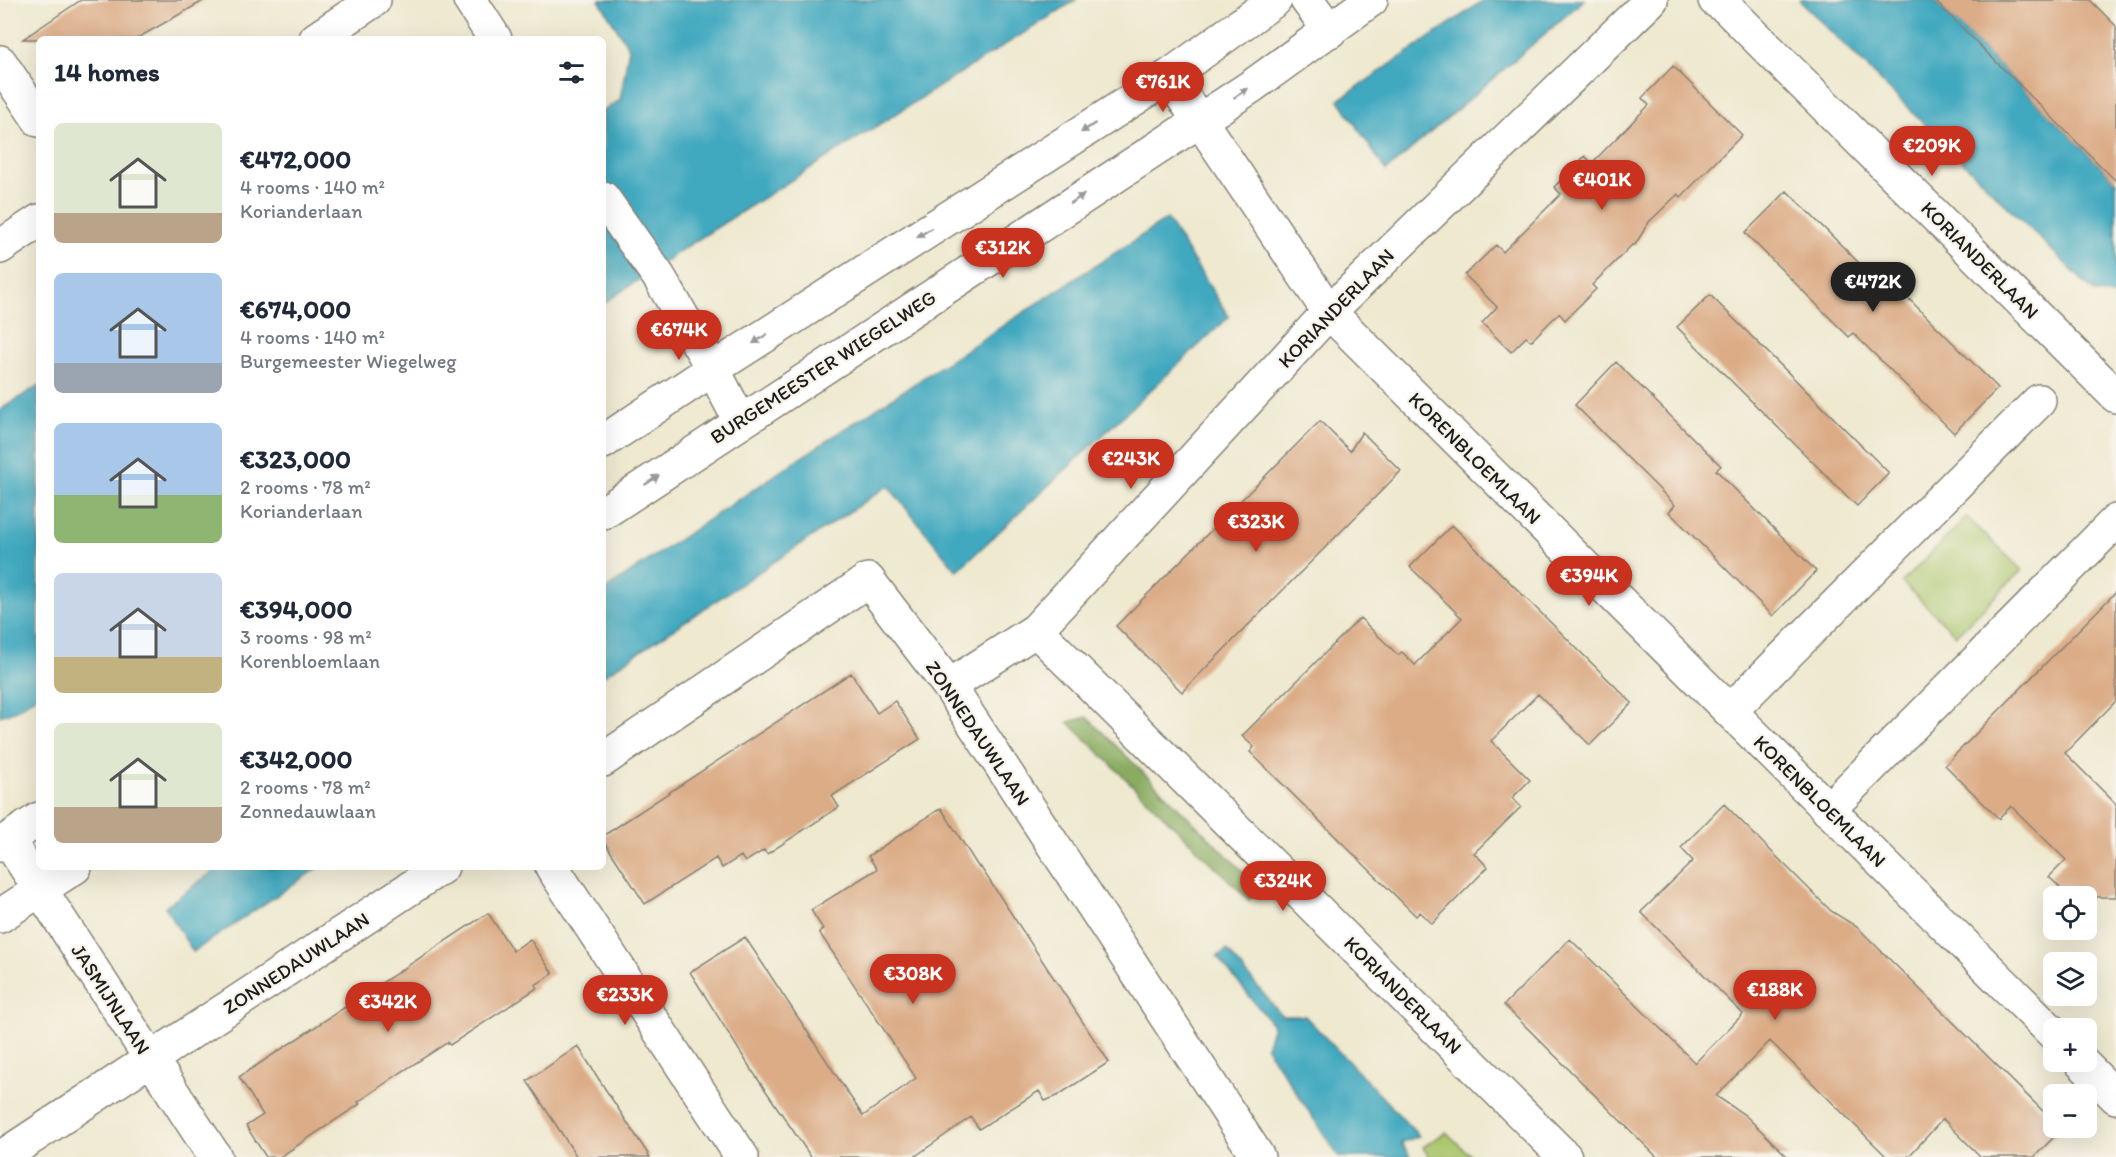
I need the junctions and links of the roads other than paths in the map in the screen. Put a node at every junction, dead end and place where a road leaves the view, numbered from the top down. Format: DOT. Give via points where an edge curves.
graph roads {
  1 [pos="374,0"];
  2 [pos="470,0"];
  3 [pos="1275,0"];
  4 [pos="1307,0"];
  5 [pos="1371,0"];
  6 [pos="1651,0"];
  7 [pos="1714,0"];
  8 [pos="1330,31"];
  9 [pos="320,36"];
  10 [pos="493,36"];
  11 [pos="0,62"];
  12 [pos="1168,77"];
  13 [pos="36,116"];
  14 [pos="1199,120"];
  15 [pos="606,202"];
  16 [pos="36,223"];
  17 [pos="0,247"];
  18 [pos="1329,312"];
  19 [pos="713,369"];
  20 [pos="2113,387"];
  21 [pos="2039,401"];
  22 [pos="741,421"];
  23 [pos="606,440"];
  24 [pos="606,511"];
  25 [pos="2116,521"];
  26 [pos="1036,630"];
  27 [pos="949,686"];
  28 [pos="1730,711"];
  29 [pos="606,758"];
  30 [pos="1828,810"];
  31 [pos="36,821"];
  32 [pos="4,842"];
  33 [pos="70,870"];
  34 [pos="437,870"];
  35 [pos="554,870"];
  36 [pos="40,890"];
  37 [pos="0,916"];
  38 [pos="2043,1023"];
  39 [pos="149,1059"];
  40 [pos="2091,1072"];
  41 [pos="2116,1097"];
  42 [pos="2,1157"];
  43 [pos="215,1157"];
  44 [pos="742,1157"];
  45 [pos="1258,1157"];
  46 [pos="1565,1157"];
  1 -- 9 [label="street"];
  2 -- 10 [label="street"];
  3 -- 12 [label="street"];
  4 -- 8 [label="street"];
  5 -- 8 [label="street, BURGEMEESTER WIEGELWEG"];
  6 -- 18 [label="street, KORIANDERLAAN"];
  7 -- 20 [label="street, KORIANDERLAAN" via="1727,8"];
  14 -- 8 [label="street, BURGEMEESTER WIEGELWEG, one-way"];
  11 -- 13 [label="street"];
  12 -- 14 [label="street, KORENBLOEMLAAN"];
  12 -- 19 [label="street, one-way"];
  14 -- 18 [label="street, KORENBLOEMLAAN"];
  22 -- 14 [label="street, BURGEMEESTER WIEGELWEG, one-way"];
  15 -- 19 [label="street" via="659,277"];
  16 -- 17 [label="street"];
  18 -- 26 [label="street, KORIANDERLAAN"];
  18 -- 28 [label="street, KORENBLOEMLAAN"];
  19 -- 22 [label="street"];
  19 -- 23 [label="street"];
  21 -- 28 [label="street"];
  24 -- 22 [label="street, BURGEMEESTER WIEGELWEG, one-way"];
  25 -- 30 [label="street"];
  26 -- 27 [label="street, KORIANDERLAAN"];
  26 -- 46 [label="street, KORIANDERLAAN"];
  27 -- 29 [label="street, ZONNEDAUWLAAN" via="868,580"];
  27 -- 45 [label="street, ZONNEDAUWLAAN"];
  28 -- 30 [label="street, KORENBLOEMLAAN"];
  30 -- 38 [label="street, KORENBLOEMLAAN"];
  31 -- 32 [label="street"];
  32 -- 36 [label="street, JASMIJNLAAN"];
  33 -- 36 [label="street"];
  34 -- 39 [label="street, ZONNEDAUWLAAN"];
  35 -- 44 [label="street"];
  36 -- 37 [label="street"];
  36 -- 39 [label="street, JASMIJNLAAN"];
  39 -- 42 [label="street, ZONNEDAUWLAAN"];
  39 -- 43 [label="street, JASMIJNLAAN"];
  40 -- 41 [label="street"];
}
